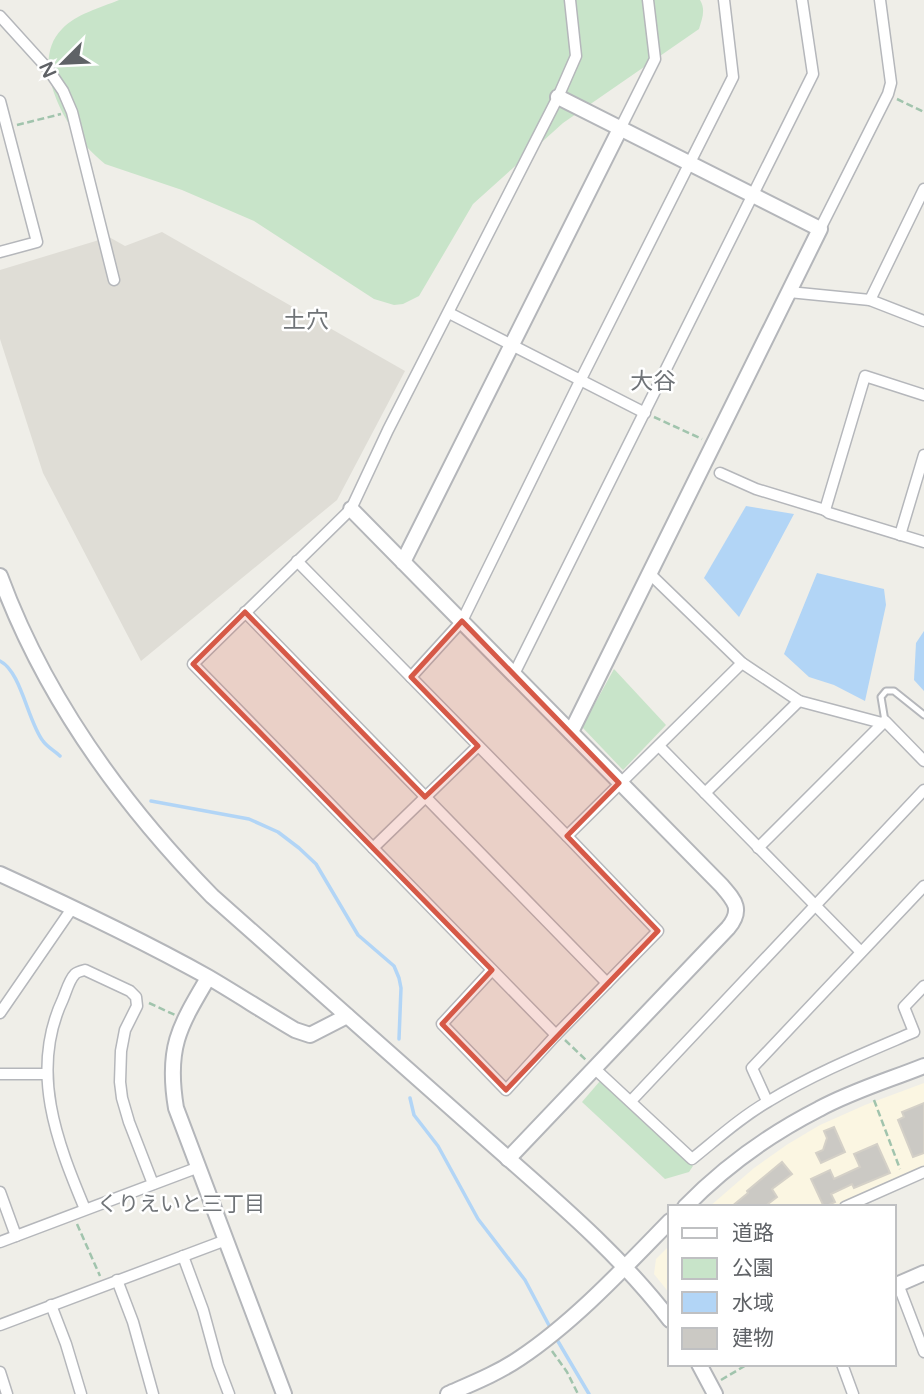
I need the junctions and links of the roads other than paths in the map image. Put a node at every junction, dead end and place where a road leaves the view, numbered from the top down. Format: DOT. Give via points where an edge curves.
graph roads {
  1 [pos="570,0"];
  2 [pos="648,0"];
  3 [pos="724,0"];
  4 [pos="802,0"];
  5 [pos="880,0"];
  6 [pos="0,16"];
  7 [pos="558,97"];
  8 [pos="0,101"];
  9 [pos="620,129"];
  10 [pos="689,163"];
  11 [pos="924,189"];
  12 [pos="753,195"];
  13 [pos="820,229"];
  14 [pos="0,252"];
  15 [pos="114,280"];
  16 [pos="789,292"];
  17 [pos="870,300"];
  18 [pos="449,313"];
  19 [pos="924,321"];
  20 [pos="512,346"];
  21 [pos="580,382"];
  22 [pos="924,395"];
  23 [pos="645,413"];
  24 [pos="924,455"];
  25 [pos="720,473"];
  26 [pos="351,509"];
  27 [pos="825,510"];
  28 [pos="900,535"];
  29 [pos="924,542"];
  30 [pos="298,561"];
  31 [pos="403,562"];
  32 [pos="649,573"];
  33 [pos="0,576"];
  34 [pos="245,612"];
  35 [pos="462,621"];
  36 [pos="741,663"];
  37 [pos="514,674"];
  38 [pos="411,677"];
  39 [pos="799,701"];
  40 [pos="924,715"];
  41 [pos="883,722"];
  42 [pos="571,732"];
  43 [pos="478,746"];
  44 [pos="659,746"];
  45 [pos="924,761"];
  46 [pos="619,783"];
  47 [pos="924,790"];
  48 [pos="705,793"];
  49 [pos="425,797"];
  50 [pos="567,836"];
  51 [pos="373,848"];
  52 [pos="758,848"];
  53 [pos="0,874"];
  54 [pos="924,886"];
  55 [pos="815,906"];
  56 [pos="73,908"];
  57 [pos="861,953"];
  58 [pos="492,970"];
  59 [pos="208,978"];
  60 [pos="607,983"];
  61 [pos="924,986"];
  62 [pos="0,1013"];
  63 [pos="347,1016"];
  64 [pos="557,1034"];
  65 [pos="924,1066"];
  66 [pos="594,1068"];
  67 [pos="0,1074"];
  68 [pos="47,1074"];
  69 [pos="631,1101"];
  70 [pos="767,1101"];
  71 [pos="508,1159"];
  72 [pos="199,1167"];
  73 [pos="924,1172"];
  74 [pos="153,1184"];
  75 [pos="0,1192"];
  76 [pos="687,1205"];
  77 [pos="849,1205"];
  78 [pos="85,1209"];
  79 [pos="668,1223"];
  80 [pos="16,1236"];
  81 [pos="226,1240"];
  82 [pos="0,1242"];
  83 [pos="183,1256"];
  84 [pos="625,1267"];
  85 [pos="924,1273"];
  86 [pos="117,1280"];
  87 [pos="896,1285"];
  88 [pos="51,1306"];
  89 [pos="668,1317"];
  90 [pos="0,1325"];
  91 [pos="924,1352"];
  92 [pos="700,1366"];
  93 [pos="843,1366"];
  94 [pos="0,1372"];
  95 [pos="714,1390"];
  96 [pos="7,1394"];
  97 [pos="80,1394"];
  98 [pos="153,1394"];
  99 [pos="229,1394"];
  100 [pos="284,1394"];
  101 [pos="448,1394"];
  102 [pos="853,1394"];
  1 -- 7 [label="street" via="576,56"];
  2 -- 9 [label="street" via="655,59"];
  3 -- 10 [label="street" via="733,77"];
  4 -- 12 [label="street" via="813,74"];
  5 -- 13 [label="street" via="891,83"];
  6 -- 15 [label="street" via="63,91"];
  7 -- 9 [label="street"];
  7 -- 18 [label="street"];
  8 -- 14 [label="street" via="37,242"];
  9 -- 10 [label="street"];
  9 -- 20 [label="street"];
  10 -- 12 [label="street"];
  10 -- 21 [label="street"];
  11 -- 17 [label="street"];
  12 -- 13 [label="street"];
  12 -- 23 [label="street"];
  13 -- 16 [label="street"];
  16 -- 17 [label="street"];
  16 -- 32 [label="street"];
  17 -- 19 [label="street"];
  18 -- 20 [label="street"];
  18 -- 26 [label="street"];
  20 -- 21 [label="street"];
  20 -- 31 [label="street"];
  21 -- 23 [label="street"];
  21 -- 35 [label="street"];
  22 -- 27 [label="street" via="865,376"];
  23 -- 37 [label="street"];
  24 -- 28 [label="street"];
  25 -- 27 [label="street"];
  26 -- 30 [label="street"];
  26 -- 31 [label="street"];
  27 -- 28 [label="street"];
  28 -- 29 [label="street"];
  30 -- 34 [label="street"];
  30 -- 38 [label="street"];
  31 -- 35 [label="street"];
  32 -- 36 [label="street"];
  32 -- 42 [label="street"];
  33 -- 63 [label="street" via="79,735 125,798 212,896"];
  34 -- 49 [label="street"];
  34 -- 51 [label="street" via="193,664"];
  35 -- 37 [label="street"];
  35 -- 38 [label="street"];
  36 -- 39 [label="street"];
  36 -- 44 [label="street"];
  37 -- 42 [label="street"];
  38 -- 43 [label="street"];
  39 -- 41 [label="street"];
  39 -- 48 [label="street"];
  40 -- 41 [label="lane" via="894,691 886,691 881,697"];
  41 -- 45 [label="street"];
  41 -- 52 [label="street"];
  42 -- 46 [label="street"];
  43 -- 49 [label="street"];
  43 -- 50 [label="street"];
  44 -- 46 [label="street"];
  44 -- 48 [label="street"];
  46 -- 50 [label="street"];
  46 -- 66 [label="street" via="722,886 737,909 728,928"];
  47 -- 55 [label="street"];
  48 -- 52 [label="street"];
  49 -- 51 [label="street"];
  49 -- 60 [label="street"];
  50 -- 60 [label="street" via="658,931"];
  51 -- 58 [label="street"];
  52 -- 55 [label="street"];
  53 -- 56 [label="street"];
  54 -- 57 [label="street"];
  55 -- 57 [label="street"];
  55 -- 69 [label="street"];
  56 -- 59 [label="street"];
  56 -- 62 [label="street"];
  57 -- 70 [label="street" via="752,1068"];
  58 -- 64 [label="street"];
  58 -- 64 [label="street" via="442,1024 506,1090"];
  59 -- 63 [label="street" via="310,1035"];
  59 -- 72 [label="street" via="184,1019 172,1063 176,1108"];
  60 -- 64 [label="street"];
  61 -- 70 [label="street" via="904,1007 914,1032"];
  63 -- 71 [label="street"];
  65 -- 76 [label="street" via="821,1108 785,1128 723,1172"];
  66 -- 69 [label="street"];
  66 -- 71 [label="street"];
  67 -- 68 [label="street"];
  68 -- 74 [label="street" via="51,1033 75,974 85,970 130,991 137,1006 121,1051 121,1098"];
  68 -- 78 [label="street" via="56,1133"];
  69 -- 70 [label="street" via="692,1160"];
  71 -- 84 [label="street"];
  72 -- 74 [label="street"];
  72 -- 81 [label="street"];
  73 -- 77 [label="street"];
  74 -- 78 [label="street"];
  75 -- 80 [label="street"];
  78 -- 80 [label="street"];
  79 -- 84 [label="street"];
  80 -- 82 [label="street"];
  81 -- 83 [label="street"];
  81 -- 100 [label="street"];
  83 -- 86 [label="street"];
  83 -- 99 [label="street"];
  84 -- 89 [label="street"];
  84 -- 101 [label="street" via="520,1358"];
  85 -- 87 [label="street"];
  86 -- 88 [label="street"];
  86 -- 98 [label="street"];
  87 -- 91 [label="street"];
  88 -- 90 [label="street"];
  88 -- 97 [label="street"];
  92 -- 95 [label="street"];
  93 -- 102 [label="street"];
  94 -- 96 [label="street"];
}
